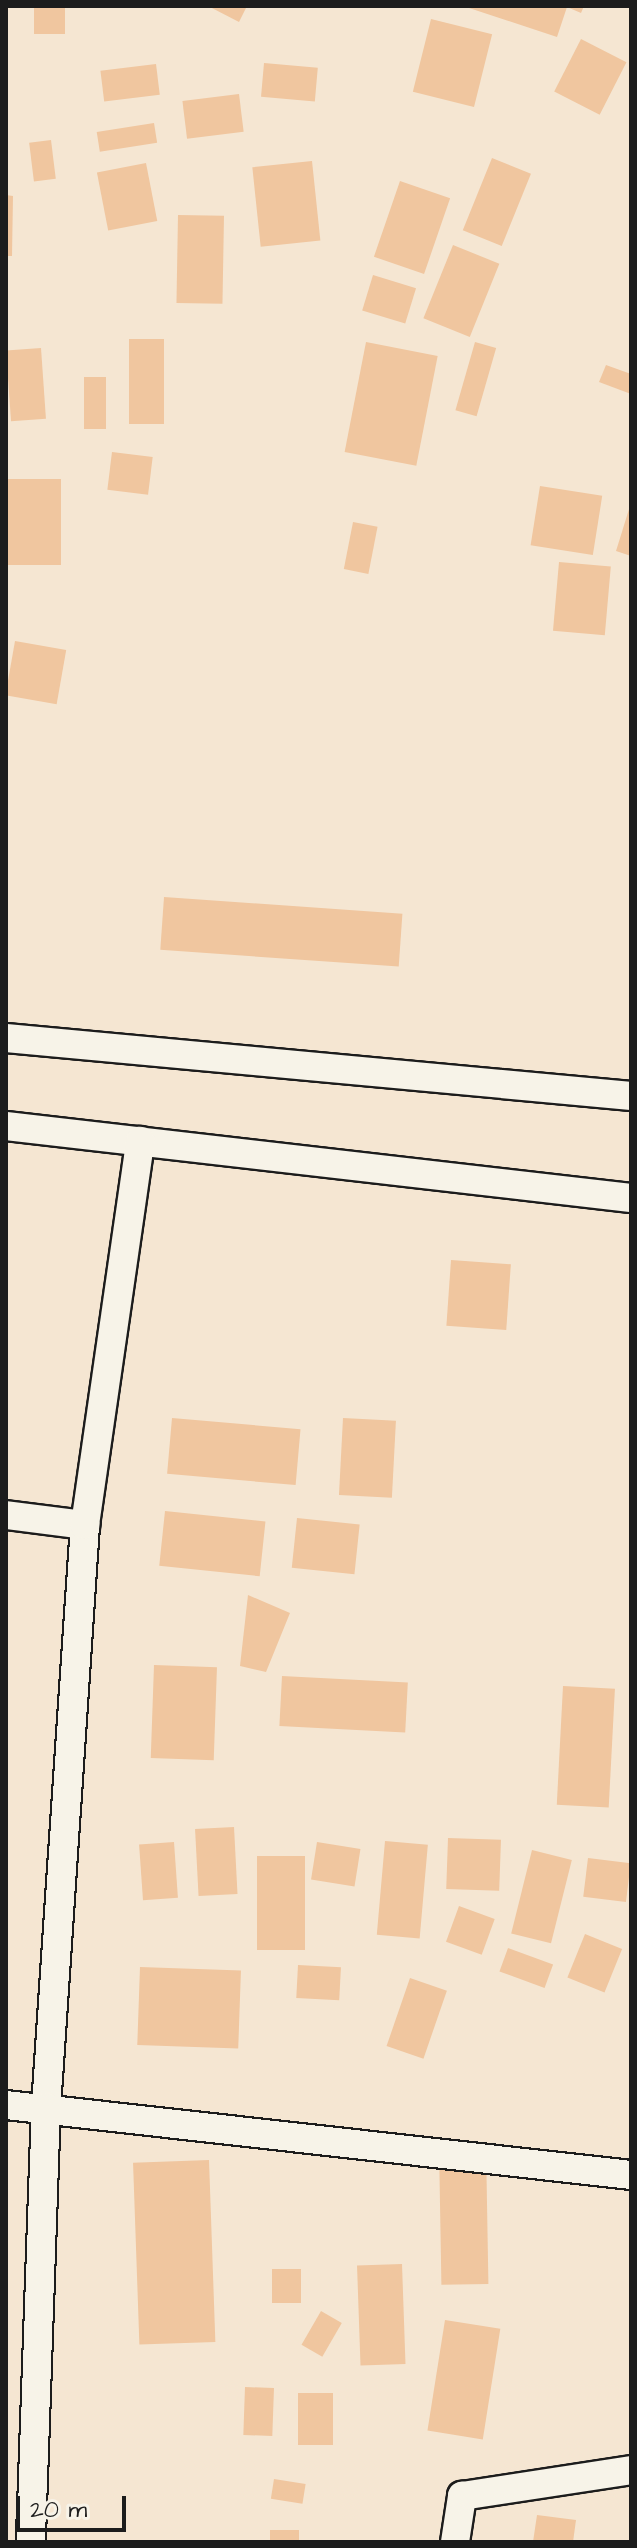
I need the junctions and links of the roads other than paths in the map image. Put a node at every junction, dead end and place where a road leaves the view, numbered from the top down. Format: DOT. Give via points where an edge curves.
graph roads {
  1 [pos="6,1038"];
  2 [pos="631,1096"];
  3 [pos="6,1126"];
  4 [pos="140,1141"];
  5 [pos="631,1198"];
  6 [pos="6,1515"];
  7 [pos="85,1525"];
  8 [pos="6,2105"];
  9 [pos="46,2107"];
  10 [pos="631,2175"];
  11 [pos="631,2470"];
  12 [pos="31,2542"];
  13 [pos="455,2542"];
  1 -- 2 [label="street"];
  3 -- 4 [label="street"];
  4 -- 5 [label="street"];
  4 -- 7 [label="street"];
  6 -- 7 [label="street"];
  7 -- 9 [label="street"];
  8 -- 9 [label="street"];
  9 -- 10 [label="street"];
  9 -- 12 [label="street"];
  11 -- 13 [label="street" via="462,2496"];
}
